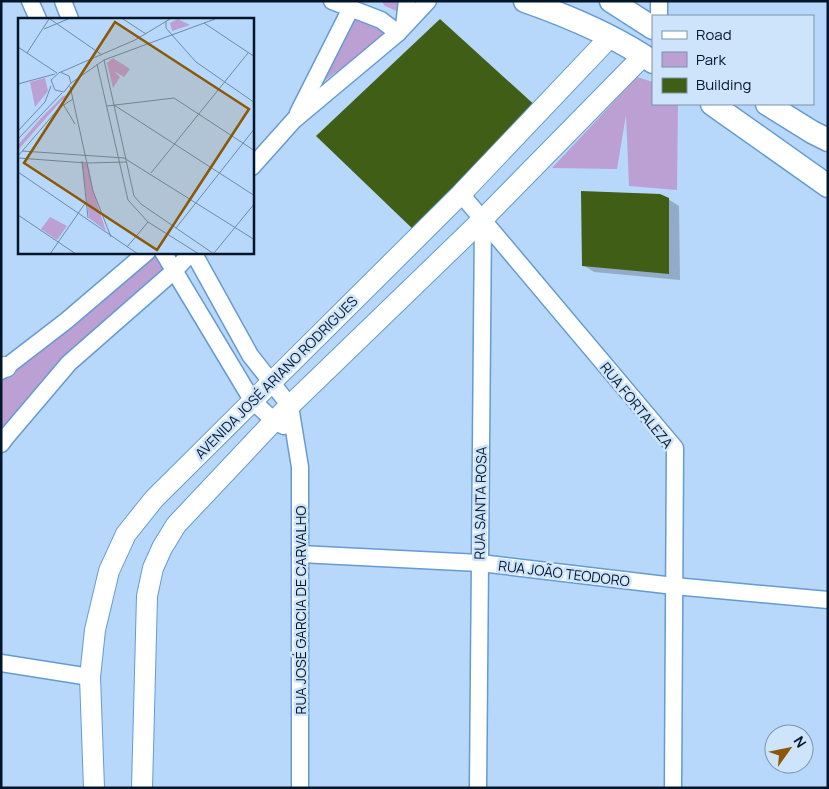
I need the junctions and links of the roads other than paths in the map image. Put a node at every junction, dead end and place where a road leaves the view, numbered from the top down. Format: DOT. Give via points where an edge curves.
graph roads {
  1 [pos="30,1"];
  2 [pos="63,1"];
  3 [pos="332,1"];
  4 [pos="407,1"];
  5 [pos="428,1"];
  6 [pos="524,1"];
  7 [pos="611,1"];
  8 [pos="660,1"];
  9 [pos="351,8"];
  10 [pos="659,15"];
  11 [pos="38,18"];
  12 [pos="70,18"];
  13 [pos="652,27"];
  14 [pos="401,29"];
  15 [pos="610,37"];
  16 [pos="648,59"];
  17 [pos="713,105"];
  18 [pos="769,105"];
  19 [pos="294,120"];
  20 [pos="828,140"];
  21 [pos="828,145"];
  22 [pos="254,165"];
  23 [pos="810,172"];
  24 [pos="828,186"];
  25 [pos="461,194"];
  26 [pos="483,219"];
  27 [pos="145,254"];
  28 [pos="164,254"];
  29 [pos="191,254"];
  30 [pos="194,254"];
  31 [pos="174,271"];
  32 [pos="3,368"];
  33 [pos="271,382"];
  34 [pos="252,400"];
  35 [pos="290,406"];
  36 [pos="274,421"];
  37 [pos="295,432"];
  38 [pos="1,444"];
  39 [pos="300,554"];
  40 [pos="480,562"];
  41 [pos="674,586"];
  42 [pos="828,600"];
  43 [pos="1,663"];
  44 [pos="90,677"];
  45 [pos="94,788"];
  46 [pos="142,788"];
  47 [pos="300,788"];
  48 [pos="478,788"];
  49 [pos="673,788"];
  1 -- 11 [label="street"];
  2 -- 12 [label="street"];
  3 -- 9 [label="street"];
  4 -- 14 [label="street"];
  5 -- 14 [label="street"];
  6 -- 15 [label="main road"];
  7 -- 13 [label="main road"];
  8 -- 10 [label="street"];
  9 -- 14 [label="street"];
  9 -- 19 [label="street"];
  14 -- 19 [label="street"];
  15 -- 16 [label="main road"];
  15 -- 25 [label="street, AVENIDA JOSÉ ARIANO RODRIGUES"];
  16 -- 26 [label="street"];
  17 -- 23 [label="main road"];
  18 -- 20 [label="main road"];
  19 -- 22 [label="street"];
  21 -- 23 [label="main road"];
  23 -- 24 [label="main road"];
  25 -- 26 [label="street, RUA FORTALEZA"];
  25 -- 33 [label="street, AVENIDA JOSÉ ARIANO RODRIGUES"];
  26 -- 35 [label="street"];
  26 -- 40 [label="street, RUA SANTA ROSA"];
  26 -- 41 [label="street, RUA FORTALEZA" via="675,448"];
  27 -- 32 [label="street" via="66,321"];
  28 -- 31 [label="street"];
  29 -- 31 [label="street"];
  30 -- 33 [label="street, RUA JOSÉ GARCIA DE CARVALHO" via="250,355"];
  31 -- 34 [label="street"];
  31 -- 38 [label="street" via="69,363"];
  33 -- 34 [label="street, AVENIDA JOSÉ ARIANO RODRIGUES"];
  33 -- 35 [label="street, RUA JOSÉ GARCIA DE CARVALHO"];
  34 -- 36 [label="street"];
  34 -- 44 [label="street, AVENIDA JOSÉ ARIANO RODRIGUES" via="154,499 126,534 109,571 95,630"];
  35 -- 36 [label="street"];
  35 -- 37 [label="street, RUA JOSÉ GARCIA DE CARVALHO"];
  36 -- 37 [label="street"];
  36 -- 46 [label="street" via="176,525 153,568 147,596"];
  37 -- 39 [label="street, RUA JOSÉ GARCIA DE CARVALHO" via="300,467"];
  39 -- 40 [label="street, RUA JOÃO TEODORO"];
  39 -- 47 [label="street, RUA JOSÉ GARCIA DE CARVALHO"];
  40 -- 41 [label="street, RUA JOÃO TEODORO"];
  40 -- 48 [label="street, RUA SANTA ROSA"];
  41 -- 42 [label="street, RUA JOÃO TEODORO"];
  41 -- 49 [label="street, RUA FORTALEZA"];
  43 -- 44 [label="street"];
  44 -- 45 [label="street, AVENIDA JOSÉ ARIANO RODRIGUES"];
}
